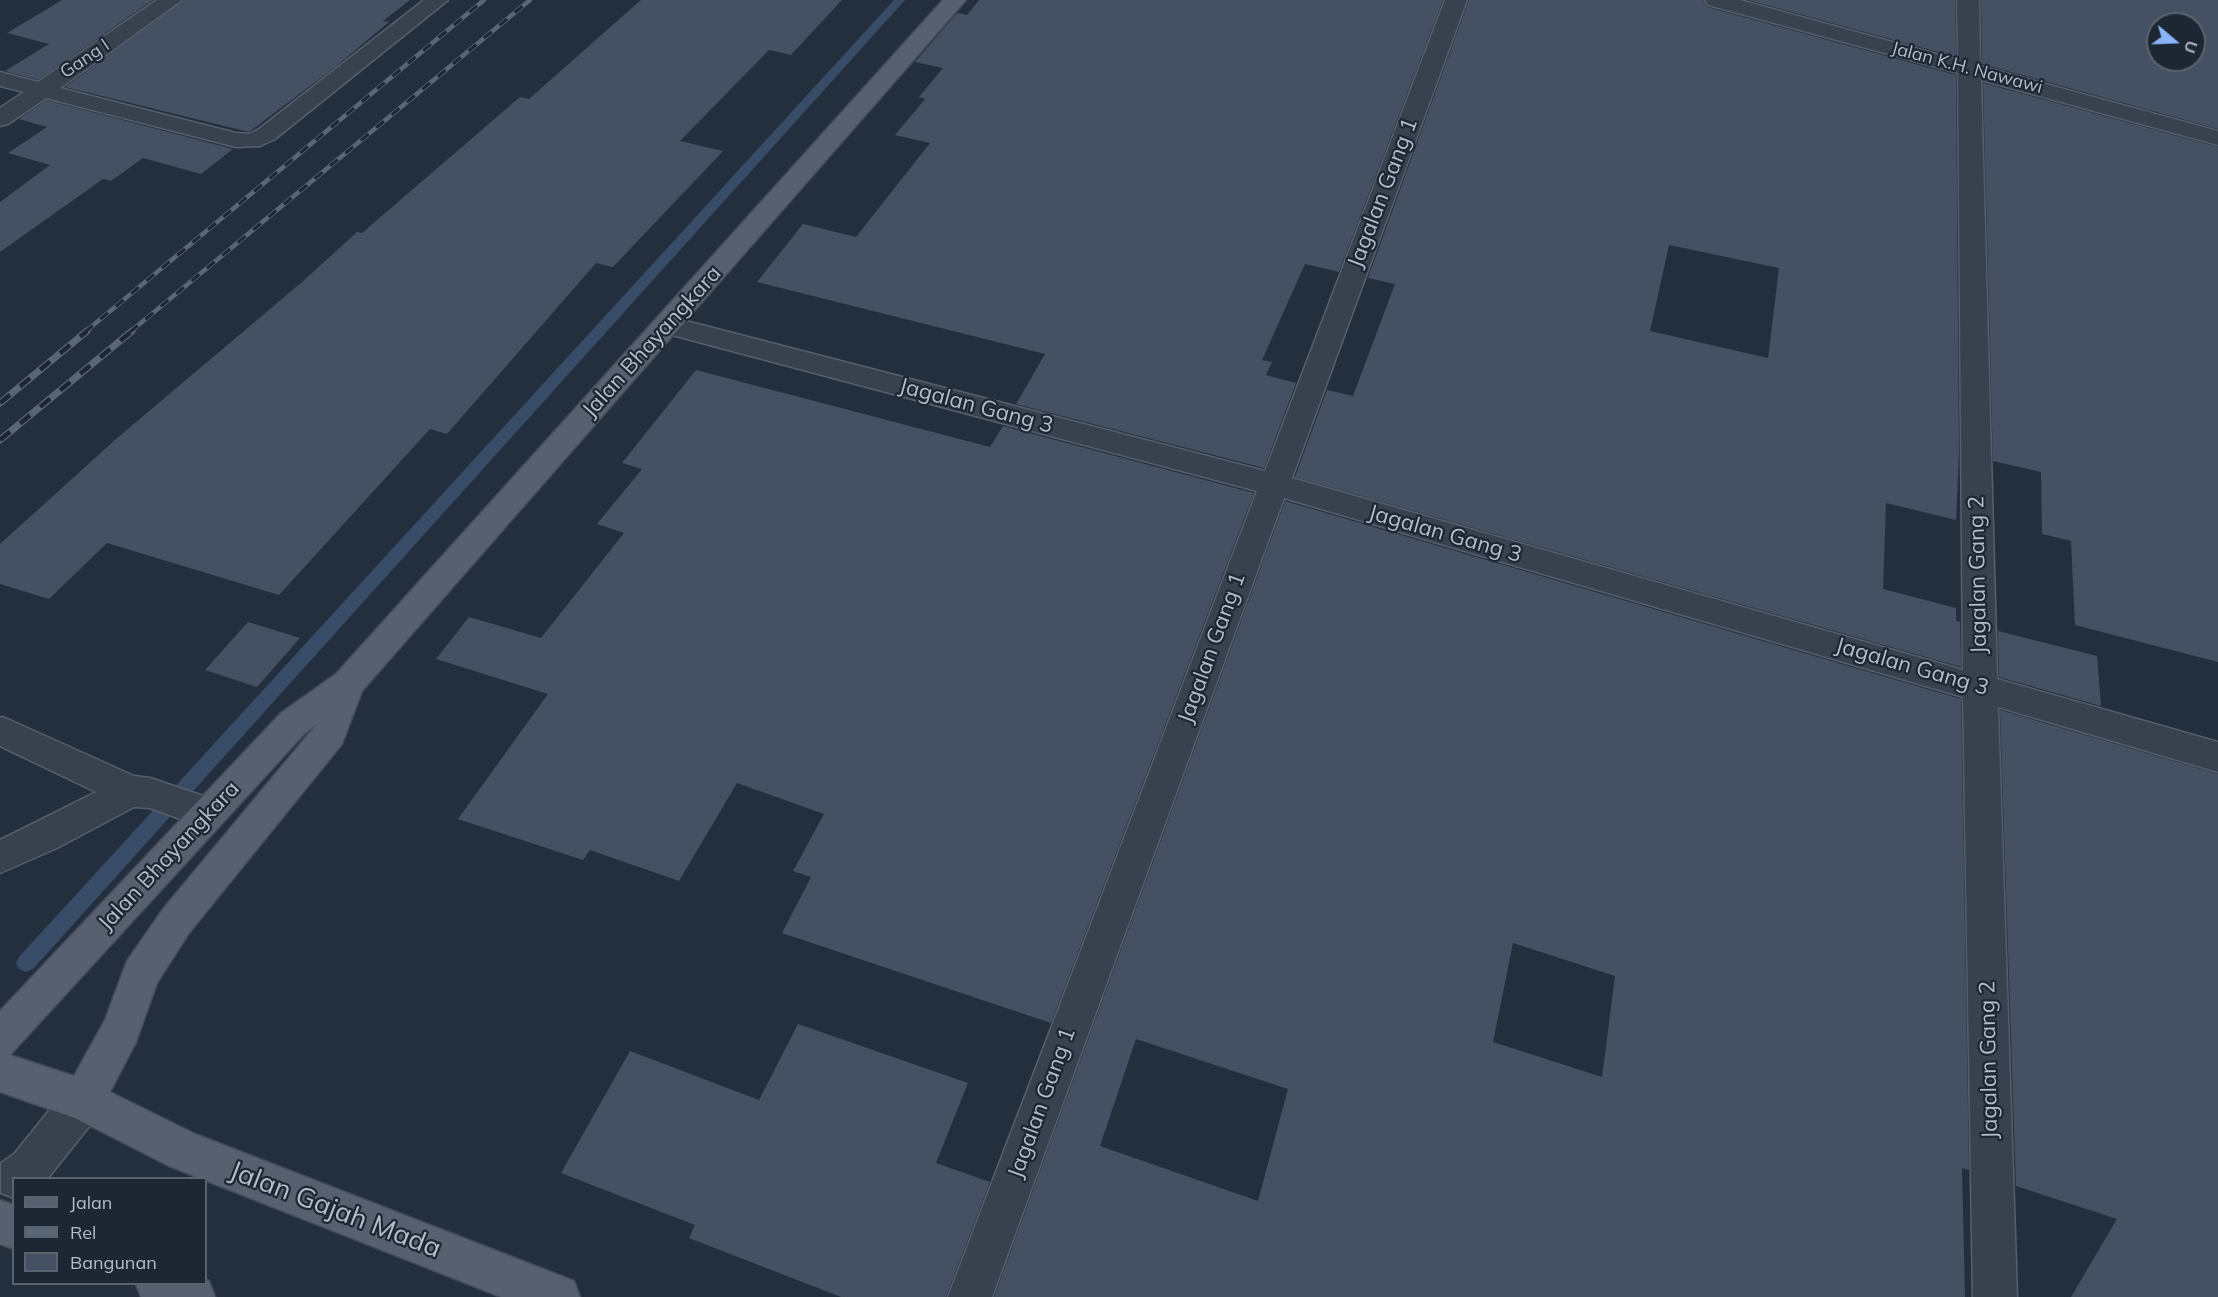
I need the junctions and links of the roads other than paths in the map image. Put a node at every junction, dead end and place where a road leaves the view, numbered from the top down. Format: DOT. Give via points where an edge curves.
graph roads {
  1 [pos="171,0"];
  2 [pos="437,0"];
  3 [pos="955,0"];
  4 [pos="1456,0"];
  5 [pos="1716,0"];
  6 [pos="1968,0"];
  7 [pos="1969,68"];
  8 [pos="0,79"];
  9 [pos="41,89"];
  10 [pos="0,119"];
  11 [pos="2218,138"];
  12 [pos="667,325"];
  13 [pos="1273,484"];
  14 [pos="348,684"];
  15 [pos="1980,687"];
  16 [pos="0,732"];
  17 [pos="2218,757"];
  18 [pos="140,792"];
  19 [pos="199,810"];
  20 [pos="0,857"];
  21 [pos="0,1040"];
  22 [pos="0,1072"];
  23 [pos="84,1100"];
  24 [pos="19,1177"];
  25 [pos="161,1285"];
  26 [pos="193,1297"];
  27 [pos="558,1297"];
  28 [pos="970,1297"];
  29 [pos="1995,1297"];
  1 -- 9 [label="street, Gang I"];
  2 -- 9 [label="street" via="267,134 252,141"];
  3 -- 12 [label="main road, Jalan Bhayangkara"];
  4 -- 13 [label="street, Jagalan Gang 1"];
  5 -- 7 [label="street, Jalan K.H. Nawawi"];
  6 -- 7 [label="street, Jagalan Gang 2"];
  7 -- 11 [label="street, Jalan K.H. Nawawi"];
  7 -- 15 [label="street, Jagalan Gang 2"];
  8 -- 9 [label="street"];
  9 -- 10 [label="street, Gang I"];
  12 -- 13 [label="street, Jagalan Gang 3"];
  12 -- 14 [label="main road, Jalan Bhayangkara"];
  13 -- 15 [label="street, Jagalan Gang 3"];
  13 -- 28 [label="street, Jagalan Gang 1"];
  14 -- 19 [label="main road, Jalan Bhayangkara" via="293,723"];
  14 -- 23 [label="main road, Jalan Bhayangkara" via="330,734 176,921 141,974 122,1028"];
  15 -- 17 [label="street, Jagalan Gang 3"];
  15 -- 29 [label="street, Jagalan Gang 2"];
  16 -- 18 [label="street"];
  18 -- 19 [label="street"];
  18 -- 20 [label="street"];
  19 -- 21 [label="main road, Jalan Bhayangkara"];
  22 -- 23 [label="main road, Jalan Gajah Mada"];
  23 -- 24 [label="street"];
  23 -- 27 [label="main road, Jalan Gajah Mada" via="184,1151"];
  25 -- 26 [label="main road"];
}
